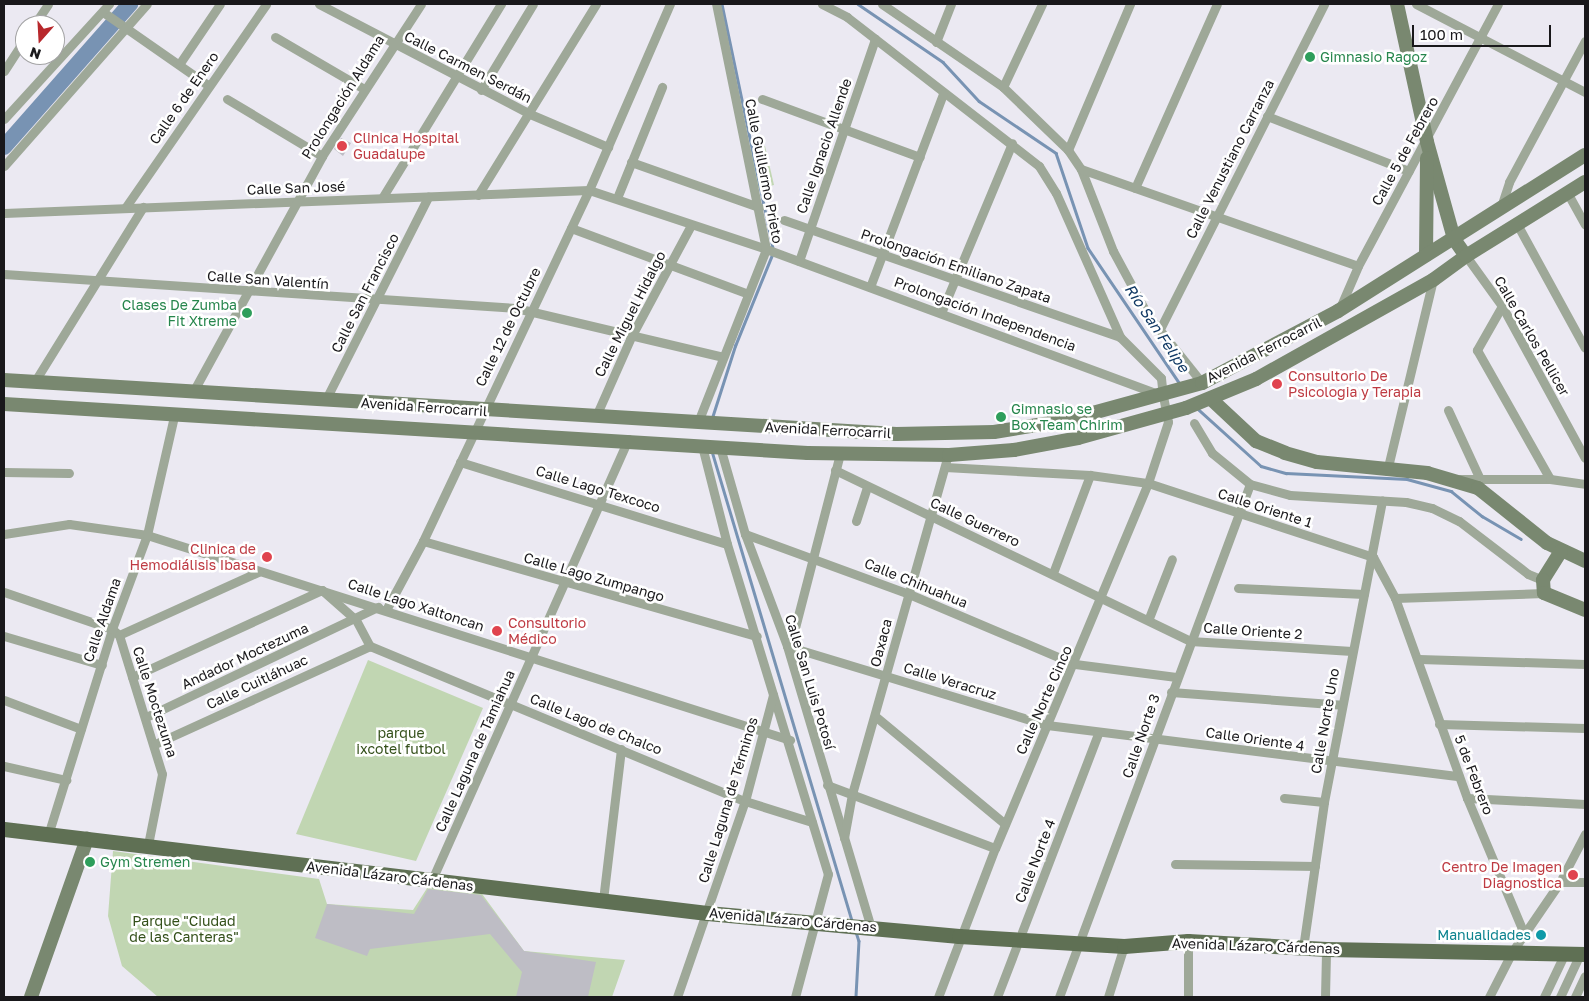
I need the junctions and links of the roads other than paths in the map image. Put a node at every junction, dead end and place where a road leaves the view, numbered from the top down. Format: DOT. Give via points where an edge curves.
graph roads {
  1 [pos="48,4"];
  2 [pos="110,4"];
  3 [pos="147,4"];
  4 [pos="220,4"];
  5 [pos="266,4"];
  6 [pos="320,4"];
  7 [pos="421,4"];
  8 [pos="501,4"];
  9 [pos="533,4"];
  10 [pos="596,4"];
  11 [pos="670,4"];
  12 [pos="716,4"];
  13 [pos="822,4"];
  14 [pos="882,4"];
  15 [pos="950,4"];
  16 [pos="1042,4"];
  17 [pos="1130,4"];
  18 [pos="1217,4"];
  19 [pos="1324,4"];
  20 [pos="1397,4"];
  21 [pos="1416,4"];
  22 [pos="1498,4"];
  23 [pos="106,14"];
  24 [pos="41,15"];
  25 [pos="122,27"];
  26 [pos="1481,35"];
  27 [pos="276,37"];
  28 [pos="876,39"];
  29 [pos="1585,41"];
  30 [pos="936,42"];
  31 [pos="392,44"];
  32 [pos="15,54"];
  33 [pos="180,63"];
  34 [pos="4,71"];
  35 [pos="456,78"];
  36 [pos="1565,80"];
  37 [pos="208,86"];
  38 [pos="662,87"];
  39 [pos="1003,87"];
  40 [pos="364,89"];
  41 [pos="481,90"];
  42 [pos="1585,92"];
  43 [pos="944,94"];
  44 [pos="227,99"];
  45 [pos="762,99"];
  46 [pos="530,114"];
  47 [pos="1267,116"];
  48 [pos="4,119"];
  49 [pos="844,129"];
  50 [pos="1427,142"];
  51 [pos="1012,143"];
  52 [pos="608,147"];
  53 [pos="1068,150"];
  54 [pos="1585,155"];
  55 [pos="322,156"];
  56 [pos="920,157"];
  57 [pos="631,162"];
  58 [pos="4,166"];
  59 [pos="1081,169"];
  60 [pos="1409,171"];
  61 [pos="1585,182"];
  62 [pos="1135,188"];
  63 [pos="589,190"];
  64 [pos="1568,194"];
  65 [pos="478,195"];
  66 [pos="428,197"];
  67 [pos="382,198"];
  68 [pos="617,198"];
  69 [pos="296,202"];
  70 [pos="143,207"];
  71 [pos="759,207"];
  72 [pos="1501,207"];
  73 [pos="125,208"];
  74 [pos="4,213"];
  75 [pos="1216,215"];
  76 [pos="784,220"];
  77 [pos="1516,224"];
  78 [pos="690,225"];
  79 [pos="1585,225"];
  80 [pos="571,228"];
  81 [pos="810,228"];
  82 [pos="1454,239"];
  83 [pos="772,251"];
  84 [pos="1426,255"];
  85 [pos="882,256"];
  86 [pos="1466,256"];
  87 [pos="799,261"];
  88 [pos="670,265"];
  89 [pos="1358,266"];
  90 [pos="4,274"];
  91 [pos="957,280"];
  92 [pos="1433,280"];
  93 [pos="99,283"];
  94 [pos="870,287"];
  95 [pos="248,292"];
  96 [pos="748,294"];
  97 [pos="379,300"];
  98 [pos="1502,306"];
  99 [pos="530,312"];
  100 [pos="1338,312"];
  101 [pos="941,313"];
  102 [pos="1161,327"];
  103 [pos="631,337"];
  104 [pos="1120,337"];
  105 [pos="1585,348"];
  106 [pos="723,357"];
  107 [pos="4,380"];
  108 [pos="35,381"];
  109 [pos="1197,384"];
  110 [pos="193,392"];
  111 [pos="1169,393"];
  112 [pos="325,401"];
  113 [pos="1206,401"];
  114 [pos="4,404"];
  115 [pos="1448,410"];
  116 [pos="482,411"];
  117 [pos="175,412"];
  118 [pos="1169,413"];
  119 [pos="596,416"];
  120 [pos="707,423"];
  121 [pos="1194,423"];
  122 [pos="472,432"];
  123 [pos="628,439"];
  124 [pos="712,446"];
  125 [pos="840,453"];
  126 [pos="1585,458"];
  127 [pos="947,461"];
  128 [pos="460,462"];
  129 [pos="835,470"];
  130 [pos="1387,471"];
  131 [pos="4,472"];
  132 [pos="69,473"];
  133 [pos="1090,475"];
  134 [pos="1478,478"];
  135 [pos="1550,479"];
  136 [pos="1454,480"];
  137 [pos="1148,483"];
  138 [pos="1250,484"];
  139 [pos="1585,484"];
  140 [pos="867,488"];
  141 [pos="1382,501"];
  142 [pos="599,503"];
  143 [pos="1239,514"];
  144 [pos="929,516"];
  145 [pos="856,521"];
  146 [pos="4,534"];
  147 [pos="745,534"];
  148 [pos="146,535"];
  149 [pos="423,541"];
  150 [pos="727,544"];
  151 [pos="1561,551"];
  152 [pos="812,557"];
  153 [pos="1373,557"];
  154 [pos="1172,559"];
  155 [pos="1585,561"];
  156 [pos="258,572"];
  157 [pos="1053,573"];
  158 [pos="563,583"];
  159 [pos="1544,586"];
  160 [pos="1238,588"];
  161 [pos="322,590"];
  162 [pos="4,592"];
  163 [pos="909,594"];
  164 [pos="1364,594"];
  165 [pos="1104,597"];
  166 [pos="1395,598"];
  167 [pos="382,608"];
  168 [pos="1585,610"];
  169 [pos="1149,618"];
  170 [pos="356,620"];
  171 [pos="116,632"];
  172 [pos="4,636"];
  173 [pos="757,636"];
  174 [pos="1190,641"];
  175 [pos="370,646"];
  176 [pos="788,646"];
  177 [pos="1352,651"];
  178 [pos="532,657"];
  179 [pos="1419,659"];
  180 [pos="1075,664"];
  181 [pos="1585,664"];
  182 [pos="102,665"];
  183 [pos="886,676"];
  184 [pos="132,677"];
  185 [pos="1176,677"];
  186 [pos="1171,692"];
  187 [pos="774,694"];
  188 [pos="4,700"];
  189 [pos="511,704"];
  190 [pos="1342,704"];
  191 [pos="875,716"];
  192 [pos="146,717"];
  193 [pos="1439,724"];
  194 [pos="1047,725"];
  195 [pos="1585,728"];
  196 [pos="81,729"];
  197 [pos="766,731"];
  198 [pos="1098,734"];
  199 [pos="790,740"];
  200 [pos="1155,740"];
  201 [pos="155,744"];
  202 [pos="621,749"];
  203 [pos="1332,763"];
  204 [pos="4,766"];
  205 [pos="1459,776"];
  206 [pos="66,780"];
  207 [pos="827,785"];
  208 [pos="852,794"];
  209 [pos="1284,798"];
  210 [pos="1467,798"];
  211 [pos="745,801"];
  212 [pos="1324,802"];
  213 [pos="1585,804"];
  214 [pos="812,822"];
  215 [pos="1005,824"];
  216 [pos="4,829"];
  217 [pos="48,834"];
  218 [pos="1585,834"];
  219 [pos="87,839"];
  220 [pos="844,839"];
  221 [pos="148,845"];
  222 [pos="995,848"];
  223 [pos="1175,864"];
  224 [pos="1315,866"];
  225 [pos="431,882"];
  226 [pos="1560,882"];
  227 [pos="1585,882"];
  228 [pos="603,900"];
  229 [pos="707,913"];
  230 [pos="814,923"];
  231 [pos="860,926"];
  232 [pos="959,936"];
  233 [pos="1525,936"];
  234 [pos="1019,939"];
  235 [pos="1188,941"];
  236 [pos="1080,943"];
  237 [pos="1124,946"];
  238 [pos="1303,948"];
  239 [pos="1512,952"];
  240 [pos="1565,953"];
  241 [pos="1326,954"];
  242 [pos="1583,954"];
  243 [pos="1585,976"];
  244 [pos="31,997"];
  245 [pos="677,997"];
  246 [pos="794,997"];
  247 [pos="938,997"];
  248 [pos="997,997"];
  249 [pos="1059,997"];
  250 [pos="1108,997"];
  251 [pos="1188,997"];
  252 [pos="1325,997"];
  253 [pos="1489,997"];
  254 [pos="1544,997"];
  255 [pos="1560,997"];
  256 [pos="1575,997"];
  1 -- 24 [label="street"];
  2 -- 23 [label="street"];
  3 -- 25 [label="street"];
  4 -- 33 [label="street"];
  5 -- 37 [label="street, Calle 6 de Enero"];
  6 -- 31 [label="street, Calle Carmen Serdán"];
  7 -- 31 [label="street, Prolongación Aldama"];
  8 -- 35 [label="street"];
  9 -- 41 [label="street"];
  10 -- 46 [label="street"];
  11 -- 52 [label="street, Calle 12 de Octubre"];
  12 -- 71 [label="street, Calle Guillermo Prieto"];
  13 -- 28 [label="street"];
  14 -- 30 [label="street"];
  15 -- 30 [label="street"];
  16 -- 39 [label="street"];
  17 -- 53 [label="street"];
  18 -- 62 [label="street"];
  19 -- 47 [label="street, Calle Venustiano Carranza"];
  20 -- 50 [label="main road"];
  21 -- 26 [label="street"];
  22 -- 26 [label="street, Calle 5 de Febrero"];
  23 -- 25 [label="street"];
  23 -- 48 [label="street"];
  25 -- 33 [label="street"];
  25 -- 58 [label="street"];
  26 -- 36 [label="street"];
  26 -- 50 [label="street, Calle 5 de Febrero"];
  27 -- 40 [label="street"];
  28 -- 43 [label="street"];
  28 -- 49 [label="street, Calle Ignacio Allende"];
  29 -- 36 [label="street"];
  30 -- 39 [label="street"];
  31 -- 35 [label="street, Calle Carmen Serdán"];
  31 -- 40 [label="street, Prolongación Aldama"];
  32 -- 34 [label="street"];
  33 -- 37 [label="street"];
  35 -- 41 [label="street, Calle Carmen Serdán"];
  35 -- 67 [label="street"];
  36 -- 42 [label="street"];
  36 -- 72 [label="street" via="1509,182"];
  37 -- 73 [label="street, Calle 6 de Enero"];
  38 -- 57 [label="street"];
  39 -- 53 [label="street"];
  40 -- 55 [label="street, Prolongación Aldama"];
  41 -- 46 [label="street, Calle Carmen Serdán"];
  43 -- 51 [label="street"];
  43 -- 56 [label="street"];
  44 -- 55 [label="street"];
  45 -- 49 [label="street"];
  46 -- 52 [label="street, Calle Carmen Serdán"];
  46 -- 65 [label="street"];
  47 -- 60 [label="street"];
  47 -- 75 [label="street, Calle Venustiano Carranza"];
  49 -- 56 [label="street"];
  49 -- 81 [label="street, Calle Ignacio Allende"];
  50 -- 60 [label="street, Calle 5 de Febrero"];
  50 -- 82 [label="main road"];
  50 -- 84 [label="main road"];
  51 -- 91 [label="street"];
  51 -- 104 [label="street" via="1039,166 1056,193"];
  52 -- 63 [label="street, Calle 12 de Octubre"];
  53 -- 59 [label="street"];
  54 -- 72 [label="main road, Avenida Ferrocarril"];
  55 -- 69 [label="street, Prolongación Aldama"];
  56 -- 85 [label="street"];
  57 -- 68 [label="street"];
  57 -- 71 [label="street"];
  59 -- 62 [label="street"];
  59 -- 102 [label="street" via="1113,252 1147,314"];
  60 -- 89 [label="street, Calle 5 de Febrero"];
  61 -- 64 [label="main road, Avenida Ferrocarril"];
  62 -- 75 [label="street"];
  63 -- 65 [label="street, Calle San José"];
  63 -- 68 [label="street, Prolongación Independencia"];
  63 -- 80 [label="street, Calle 12 de Octubre"];
  64 -- 77 [label="main road, Avenida Ferrocarril"];
  64 -- 79 [label="street"];
  65 -- 66 [label="street, Calle San José"];
  66 -- 67 [label="street, Calle San José"];
  66 -- 97 [label="street, Calle San Francisco"];
  67 -- 69 [label="street, Calle San José"];
  68 -- 78 [label="street, Prolongación Independencia"];
  69 -- 70 [label="street, Calle San José"];
  69 -- 95 [label="street, Prolongación Aldama"];
  70 -- 73 [label="street, Calle San José"];
  70 -- 93 [label="street"];
  71 -- 83 [label="street, Calle Guillermo Prieto"];
  72 -- 82 [label="main road, Avenida Ferrocarril"];
  73 -- 74 [label="street, Calle San José"];
  75 -- 89 [label="street"];
  75 -- 102 [label="street, Calle Venustiano Carranza"];
  76 -- 81 [label="street, Prolongación Emiliano Zapata"];
  77 -- 86 [label="main road, Avenida Ferrocarril"];
  77 -- 105 [label="street"];
  78 -- 83 [label="street, Prolongación Independencia"];
  78 -- 88 [label="street, Calle Miguel Hidalgo"];
  80 -- 88 [label="street"];
  80 -- 99 [label="street, Calle 12 de Octubre"];
  81 -- 85 [label="street, Prolongación Emiliano Zapata"];
  81 -- 87 [label="street, Calle Ignacio Allende"];
  82 -- 84 [label="main road, Avenida Ferrocarril"];
  82 -- 86 [label="main road"];
  83 -- 87 [label="street, Prolongación Independencia"];
  83 -- 96 [label="street, Calle Guillermo Prieto"];
  84 -- 100 [label="main road, Avenida Ferrocarril"];
  85 -- 91 [label="street, Prolongación Emiliano Zapata"];
  85 -- 94 [label="street"];
  86 -- 92 [label="main road, Avenida Ferrocarril"];
  86 -- 98 [label="street, Calle Carlos Pellicer"];
  87 -- 94 [label="street, Prolongación Independencia"];
  88 -- 96 [label="street"];
  88 -- 103 [label="street, Calle Miguel Hidalgo"];
  89 -- 100 [label="street, Calle 5 de Febrero"];
  90 -- 93 [label="street, Calle San Valentín"];
  91 -- 101 [label="street"];
  91 -- 104 [label="street, Prolongación Emiliano Zapata"];
  92 -- 113 [label="main road, Avenida Ferrocarril" via="1256,379"];
  92 -- 130 [label="street"];
  93 -- 95 [label="street, Calle San Valentín"];
  93 -- 108 [label="street"];
  94 -- 101 [label="street, Prolongación Independencia"];
  95 -- 97 [label="street, Calle San Valentín"];
  95 -- 110 [label="street, Prolongación Aldama"];
  96 -- 106 [label="street, Calle Guillermo Prieto"];
  97 -- 99 [label="street, Calle San Valentín"];
  97 -- 112 [label="street, Calle San Francisco"];
  98 -- 126 [label="street, Calle Carlos Pellicer"];
  98 -- 135 [label="street" via="1477,350"];
  99 -- 103 [label="street, Calle San Valentín"];
  99 -- 116 [label="street, Calle 12 de Octubre"];
  100 -- 109 [label="main road, Avenida Ferrocarril"];
  101 -- 111 [label="street, Prolongación Independencia"];
  102 -- 109 [label="street"];
  103 -- 106 [label="street, Calle San Valentín"];
  103 -- 119 [label="street, Calle Miguel Hidalgo"];
  104 -- 111 [label="street" via="1161,378"];
  106 -- 120 [label="street, Calle Guillermo Prieto"];
  107 -- 108 [label="main road, Avenida Ferrocarril"];
  108 -- 110 [label="main road, Avenida Ferrocarril"];
  109 -- 111 [label="main road, Avenida Ferrocarril"];
  110 -- 112 [label="main road, Avenida Ferrocarril"];
  111 -- 118 [label="street"];
  111 -- 120 [label="main road, Avenida Ferrocarril" via="1067,420 994,432 896,434"];
  112 -- 116 [label="main road, Avenida Ferrocarril"];
  113 -- 118 [label="main road, Avenida Ferrocarril"];
  113 -- 130 [label="main road" via="1256,441 1317,462"];
  114 -- 117 [label="main road, Avenida Ferrocarril"];
  115 -- 134 [label="street"];
  116 -- 119 [label="main road, Avenida Ferrocarril"];
  116 -- 122 [label="street, Calle 12 de Octubre"];
  117 -- 122 [label="main road, Avenida Ferrocarril"];
  117 -- 148 [label="street, Calle Aldama"];
  118 -- 127 [label="main road, Avenida Ferrocarril" via="1014,450"];
  118 -- 137 [label="street, Calle Norte Cinco"];
  119 -- 120 [label="main road, Avenida Ferrocarril"];
  121 -- 138 [label="street" via="1212,453"];
  122 -- 123 [label="main road, Avenida Ferrocarril"];
  122 -- 128 [label="street, Calle 12 de Octubre"];
  123 -- 124 [label="main road, Avenida Ferrocarril"];
  123 -- 142 [label="street, Calle Laguna de Tamiahua"];
  124 -- 125 [label="main road, Avenida Ferrocarril"];
  124 -- 147 [label="street, Calle San Luis Potosí"];
  124 -- 150 [label="street"];
  125 -- 127 [label="main road, Avenida Ferrocarril"];
  125 -- 129 [label="street"];
  127 -- 133 [label="street, Calle Oriente 1"];
  127 -- 144 [label="street, Oaxaca"];
  128 -- 142 [label="street, Calle Lago Texcoco"];
  128 -- 149 [label="street, Calle 12 de Octubre"];
  129 -- 140 [label="street, Calle Guerrero"];
  129 -- 152 [label="street"];
  130 -- 136 [label="main road" via="1420,472"];
  131 -- 132 [label="street"];
  133 -- 137 [label="street, Calle Oriente 1"];
  133 -- 157 [label="street"];
  134 -- 135 [label="street"];
  134 -- 136 [label="street"];
  135 -- 139 [label="street"];
  136 -- 151 [label="main road" via="1478,488"];
  137 -- 143 [label="street, Calle Oriente 1"];
  137 -- 165 [label="street, Calle Norte Cinco"];
  138 -- 141 [label="street" via="1290,495"];
  138 -- 143 [label="street, Calle Norte 3"];
  140 -- 144 [label="street, Calle Guerrero"];
  140 -- 145 [label="street"];
  141 -- 153 [label="street, Calle Norte Uno"];
  141 -- 159 [label="street" via="1406,502 1459,521"];
  142 -- 150 [label="street, Calle Lago Texcoco"];
  142 -- 158 [label="street, Calle Laguna de Tamiahua"];
  143 -- 153 [label="street, Calle Oriente 1"];
  143 -- 174 [label="street, Calle Norte 3"];
  144 -- 157 [label="street, Calle Guerrero"];
  144 -- 163 [label="street, Oaxaca"];
  146 -- 148 [label="street" via="68,524"];
  147 -- 152 [label="street, Calle Chihuahua"];
  147 -- 176 [label="street, Calle San Luis Potosí"];
  148 -- 156 [label="street, Calle Lago Xaltoncan"];
  148 -- 171 [label="street, Calle Aldama"];
  149 -- 158 [label="street, Calle Lago Zumpango"];
  149 -- 167 [label="street, Calle 12 de Octubre"];
  150 -- 173 [label="street"];
  151 -- 155 [label="main road"];
  151 -- 159 [label="main road"];
  152 -- 163 [label="street, Calle Chihuahua"];
  152 -- 176 [label="street"];
  153 -- 164 [label="street, Calle Norte Uno"];
  153 -- 166 [label="street, 5 de Febrero"];
  154 -- 169 [label="street"];
  156 -- 161 [label="street, Calle Lago Xaltoncan"];
  156 -- 171 [label="street"];
  157 -- 165 [label="street, Calle Guerrero"];
  158 -- 173 [label="street, Calle Lago Zumpango"];
  158 -- 178 [label="street, Calle Laguna de Tamiahua"];
  159 -- 166 [label="street"];
  159 -- 168 [label="main road"];
  160 -- 164 [label="street"];
  161 -- 167 [label="street, Calle Lago Xaltoncan"];
  161 -- 170 [label="street"];
  161 -- 184 [label="street"];
  162 -- 171 [label="street"];
  163 -- 180 [label="street, Calle Chihuahua"];
  163 -- 183 [label="street, Oaxaca"];
  164 -- 177 [label="street, Calle Norte Uno"];
  165 -- 169 [label="street, Calle Oriente 2"];
  165 -- 180 [label="street, Calle Norte Cinco"];
  166 -- 179 [label="street, 5 de Febrero"];
  167 -- 170 [label="street"];
  167 -- 178 [label="street, Calle Lago Xaltoncan"];
  169 -- 174 [label="street, Calle Oriente 2"];
  170 -- 175 [label="street"];
  170 -- 192 [label="street, Andador Moctezuma"];
  171 -- 182 [label="street, Calle Aldama"];
  171 -- 184 [label="street, Calle Moctezuma"];
  172 -- 182 [label="street"];
  173 -- 187 [label="street"];
  174 -- 177 [label="street, Calle Oriente 2"];
  174 -- 185 [label="street, Calle Norte 3"];
  175 -- 189 [label="street, Calle Lago de Chalco"];
  175 -- 201 [label="street, Calle Cuitláhuac"];
  176 -- 183 [label="street, Calle Veracruz"];
  176 -- 207 [label="street, Calle San Luis Potosí"];
  177 -- 190 [label="street, Calle Norte Uno"];
  178 -- 189 [label="street, Calle Laguna de Tamiahua"];
  178 -- 197 [label="street, Calle Lago Xaltoncan"];
  179 -- 181 [label="street"];
  179 -- 193 [label="street, 5 de Febrero"];
  180 -- 185 [label="street, Calle Chihuahua"];
  180 -- 194 [label="street, Calle Norte Cinco"];
  182 -- 196 [label="street, Calle Aldama"];
  183 -- 191 [label="street, Oaxaca"];
  183 -- 194 [label="street, Calle Veracruz"];
  184 -- 192 [label="street, Calle Moctezuma"];
  185 -- 186 [label="street, Calle Norte 3"];
  186 -- 190 [label="street"];
  186 -- 200 [label="street, Calle Norte 3"];
  187 -- 197 [label="street, Calle Laguna de Términos"];
  187 -- 199 [label="street"];
  188 -- 196 [label="street"];
  189 -- 202 [label="street, Calle Lago de Chalco"];
  189 -- 225 [label="street, Calle Laguna de Tamiahua"];
  190 -- 203 [label="street, Calle Norte Uno"];
  191 -- 208 [label="street, Oaxaca"];
  191 -- 215 [label="street"];
  192 -- 201 [label="street, Calle Moctezuma"];
  193 -- 195 [label="street"];
  193 -- 205 [label="street, 5 de Febrero"];
  194 -- 198 [label="street, Calle Oriente 4"];
  194 -- 215 [label="street, Calle Norte Cinco"];
  196 -- 206 [label="street, Calle Aldama"];
  197 -- 199 [label="street, Calle Lago Xaltoncan"];
  197 -- 211 [label="street, Calle Laguna de Términos"];
  198 -- 200 [label="street, Calle Oriente 4"];
  198 -- 234 [label="street, Calle Norte 4"];
  199 -- 214 [label="street"];
  200 -- 203 [label="street, Calle Oriente 4"];
  200 -- 236 [label="street, Calle Norte 3"];
  201 -- 221 [label="street, Calle Moctezuma" via="162,774 161,791"];
  202 -- 211 [label="street, Calle Lago de Chalco"];
  202 -- 228 [label="street"];
  203 -- 205 [label="street, Calle Oriente 4"];
  203 -- 212 [label="street, Calle Norte Uno"];
  204 -- 206 [label="street"];
  205 -- 210 [label="street, 5 de Febrero"];
  206 -- 217 [label="street, Calle Aldama"];
  207 -- 208 [label="street"];
  207 -- 220 [label="street, Calle San Luis Potosí"];
  208 -- 220 [label="street, Oaxaca"];
  208 -- 222 [label="street"];
  209 -- 212 [label="street"];
  210 -- 213 [label="street"];
  210 -- 233 [label="street, 5 de Febrero"];
  211 -- 214 [label="street, Calle Lago de Chalco"];
  211 -- 229 [label="street, Calle Laguna de Términos"];
  212 -- 224 [label="street, Calle Norte Uno"];
  214 -- 230 [label="street" via="828,874 826,892"];
  215 -- 222 [label="street, Calle Norte Cinco"];
  216 -- 217 [label="main road, Avenida Lázaro Cárdenas"];
  217 -- 219 [label="main road, Avenida Lázaro Cárdenas"];
  218 -- 226 [label="street"];
  219 -- 221 [label="main road, Avenida Lázaro Cárdenas"];
  219 -- 244 [label="main road"];
  220 -- 231 [label="street, Calle San Luis Potosí"];
  221 -- 225 [label="main road, Avenida Lázaro Cárdenas"];
  222 -- 232 [label="street, Calle Norte Cinco"];
  223 -- 224 [label="street"];
  224 -- 238 [label="street, Calle Norte Uno"];
  225 -- 228 [label="main road, Avenida Lázaro Cárdenas"];
  226 -- 227 [label="street"];
  226 -- 233 [label="street"];
  228 -- 229 [label="main road, Avenida Lázaro Cárdenas"];
  229 -- 230 [label="main road, Avenida Lázaro Cárdenas"];
  229 -- 245 [label="street, Calle Laguna de Términos"];
  230 -- 231 [label="main road, Avenida Lázaro Cárdenas"];
  230 -- 246 [label="street"];
  231 -- 232 [label="main road, Avenida Lázaro Cárdenas"];
  232 -- 234 [label="main road, Avenida Lázaro Cárdenas"];
  232 -- 247 [label="street, Calle Norte Cinco"];
  233 -- 239 [label="street"];
  234 -- 236 [label="main road, Avenida Lázaro Cárdenas"];
  234 -- 248 [label="street, Calle Norte 4"];
  235 -- 237 [label="main road, Avenida Lázaro Cárdenas"];
  235 -- 238 [label="main road, Avenida Lázaro Cárdenas"];
  235 -- 251 [label="street"];
  236 -- 237 [label="main road, Avenida Lázaro Cárdenas"];
  236 -- 249 [label="street, Calle Norte 3"];
  237 -- 250 [label="street"];
  238 -- 239 [label="main road, Avenida Lázaro Cárdenas"];
  239 -- 240 [label="main road, Avenida Lázaro Cárdenas"];
  239 -- 253 [label="street"];
  240 -- 242 [label="main road, Avenida Lázaro Cárdenas"];
  240 -- 254 [label="street"];
  241 -- 252 [label="street"];
  242 -- 255 [label="street"];
  243 -- 256 [label="street"];
}
